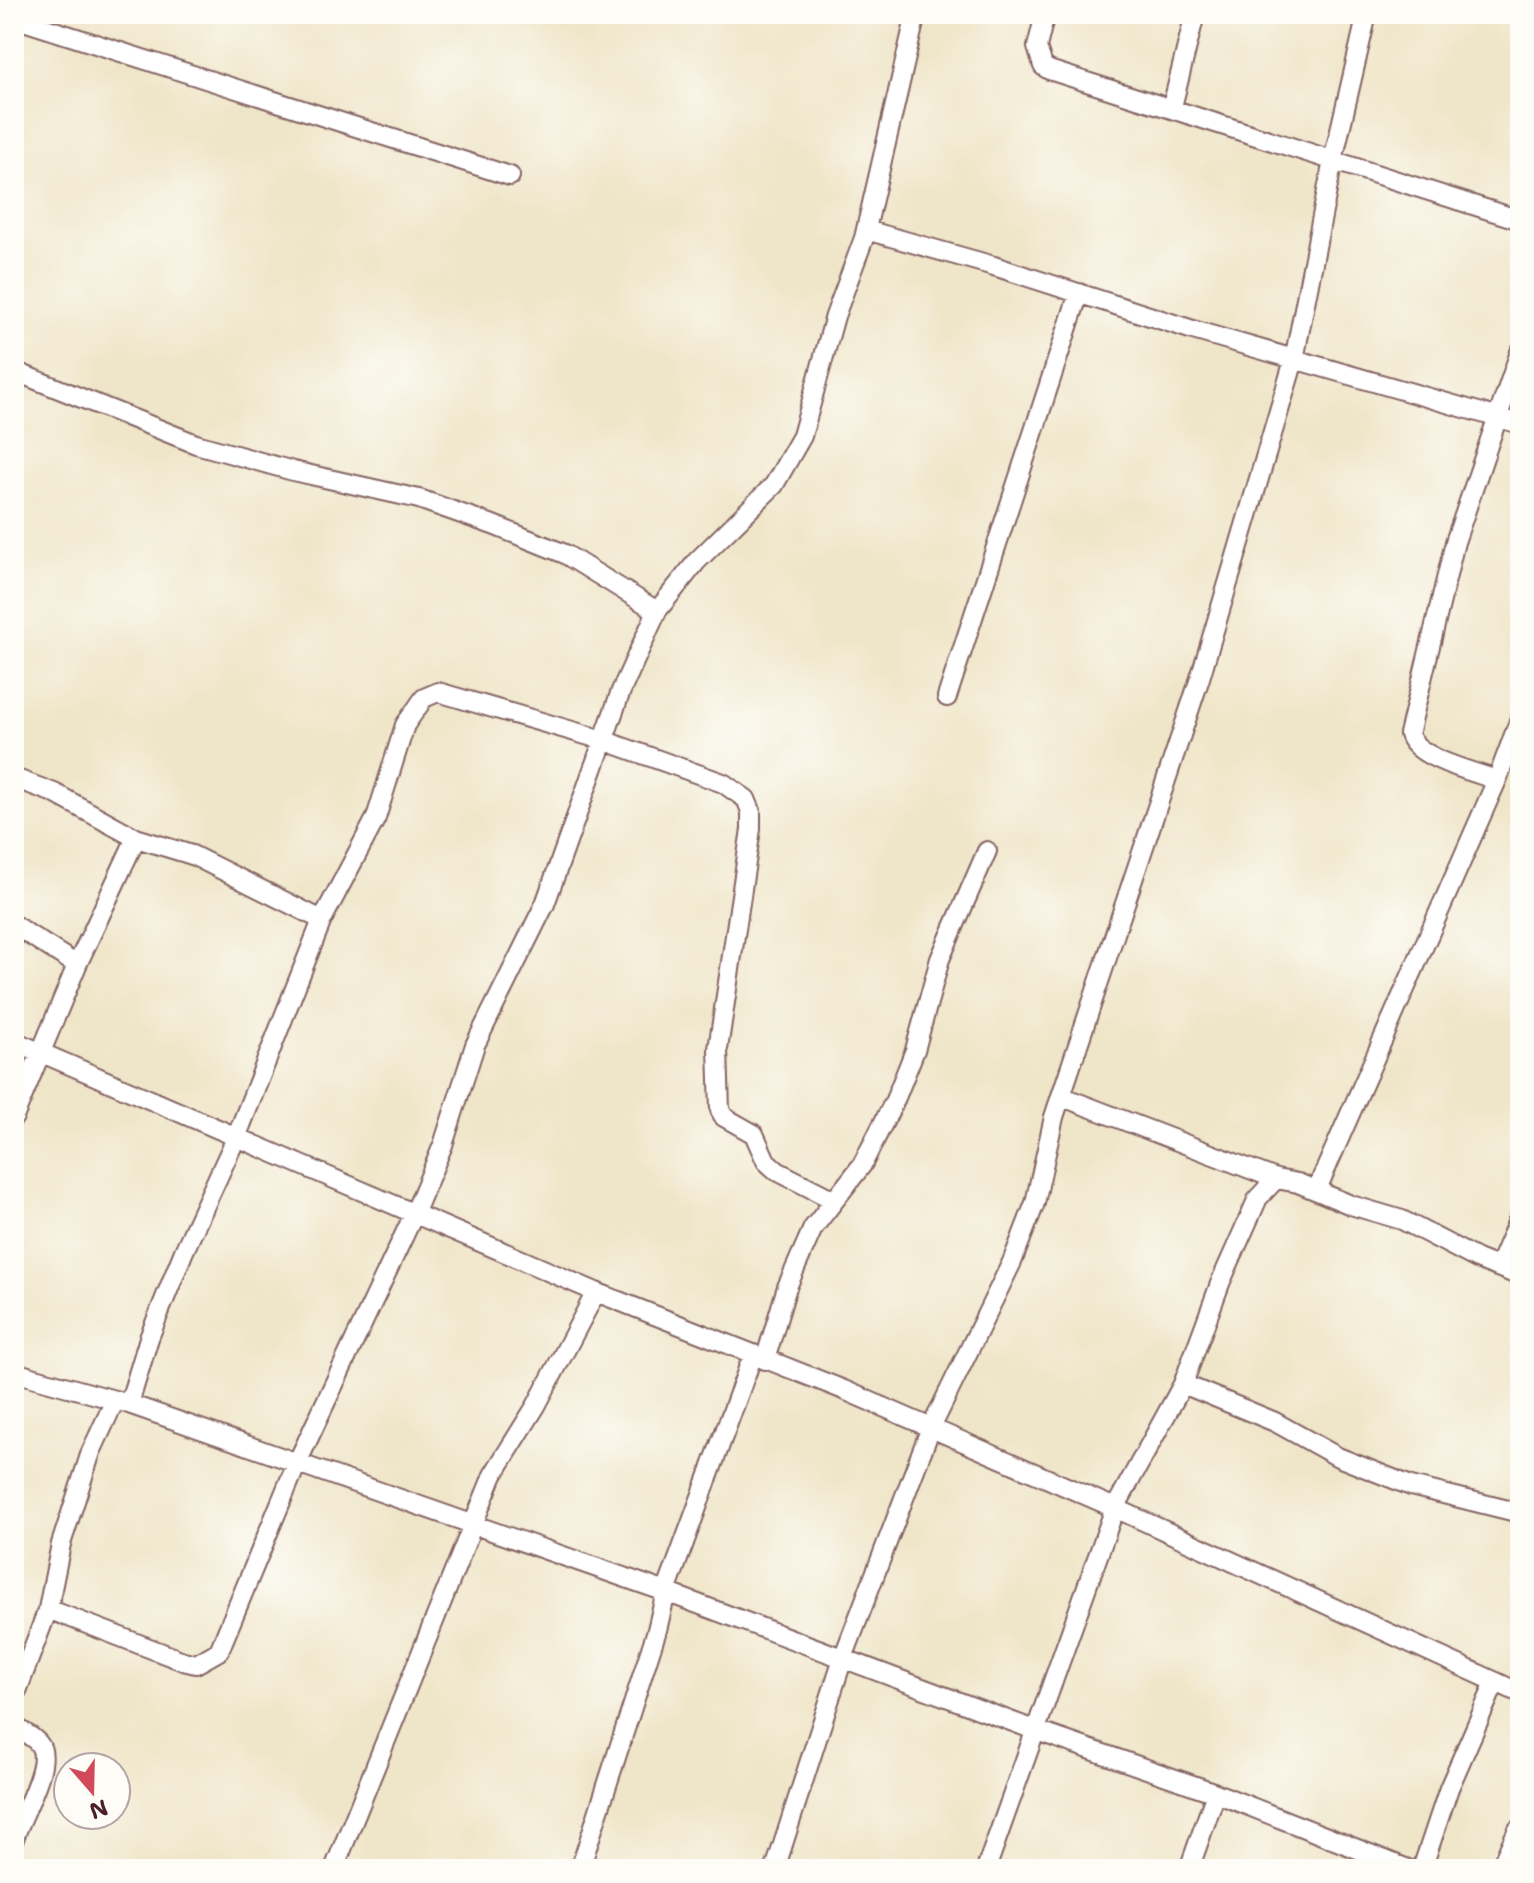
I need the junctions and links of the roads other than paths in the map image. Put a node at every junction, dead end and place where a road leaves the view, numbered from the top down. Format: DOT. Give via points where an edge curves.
graph roads {
  1 [pos="916,14"];
  2 [pos="1045,14"];
  3 [pos="1195,14"];
  4 [pos="1367,14"];
  5 [pos="1514,14"];
  6 [pos="1520,16"];
  7 [pos="14,18"];
  8 [pos="1172,107"];
  9 [pos="1333,160"];
  10 [pos="510,176"];
  11 [pos="1520,220"];
  12 [pos="866,230"];
  13 [pos="1079,293"];
  14 [pos="1520,352"];
  15 [pos="1294,360"];
  16 [pos="14,371"];
  17 [pos="1498,419"];
  18 [pos="1520,424"];
  19 [pos="657,611"];
  20 [pos="947,697"];
  21 [pos="1520,719"];
  22 [pos="603,740"];
  23 [pos="14,778"];
  24 [pos="1497,780"];
  25 [pos="136,838"];
  26 [pos="987,851"];
  27 [pos="322,920"];
  28 [pos="14,925"];
  29 [pos="77,965"];
  30 [pos="14,1041"];
  31 [pos="42,1052"];
  32 [pos="1063,1097"];
  33 [pos="14,1117"];
  34 [pos="236,1138"];
  35 [pos="1276,1179"];
  36 [pos="1317,1189"];
  37 [pos="832,1199"];
  38 [pos="415,1212"];
  39 [pos="1520,1216"];
  40 [pos="1499,1265"];
  41 [pos="1520,1276"];
  42 [pos="596,1292"];
  43 [pos="759,1357"];
  44 [pos="14,1372"];
  45 [pos="1183,1384"];
  46 [pos="122,1402"];
  47 [pos="930,1430"];
  48 [pos="297,1463"];
  49 [pos="1115,1508"];
  50 [pos="1520,1513"];
  51 [pos="472,1525"];
  52 [pos="666,1592"];
  53 [pos="48,1609"];
  54 [pos="843,1658"];
  55 [pos="1495,1683"];
  56 [pos="1520,1693"];
  57 [pos="14,1699"];
  58 [pos="14,1725"];
  59 [pos="1037,1731"];
  60 [pos="1216,1793"];
  61 [pos="1520,1832"];
  62 [pos="14,1839"];
  63 [pos="14,1865"];
  64 [pos="24,1869"];
  65 [pos="334,1869"];
  66 [pos="580,1869"];
  67 [pos="775,1869"];
  68 [pos="986,1869"];
  69 [pos="1189,1869"];
  70 [pos="1408,1869"];
  71 [pos="1422,1869"];
  72 [pos="1503,1869"];
  1 -- 12 [label="street"];
  2 -- 8 [label="street" via="1037,47 1043,66"];
  3 -- 8 [label="street"];
  4 -- 9 [label="street"];
  5 -- 6 [label="street"];
  7 -- 10 [label="street"];
  8 -- 9 [label="street"];
  9 -- 11 [label="street"];
  9 -- 15 [label="street"];
  12 -- 13 [label="street"];
  12 -- 19 [label="street" via="795,447 774,485 697,561"];
  13 -- 15 [label="street"];
  13 -- 20 [label="street"];
  14 -- 17 [label="street"];
  15 -- 17 [label="street"];
  15 -- 32 [label="street" via="1200,678 1095,986"];
  16 -- 19 [label="street" via="196,444 419,499 482,521 575,560"];
  17 -- 18 [label="street"];
  17 -- 24 [label="street" via="1455,542 1409,734 1424,753"];
  19 -- 22 [label="street"];
  21 -- 24 [label="street"];
  22 -- 27 [label="street" via="438,692 424,698 405,725 376,818"];
  22 -- 37 [label="street" via="723,783 746,799 751,829 718,1049 720,1110 754,1134 766,1161 777,1171"];
  22 -- 38 [label="street" via="566,852 526,947 475,1045"];
  23 -- 25 [label="street" via="54,793"];
  24 -- 36 [label="street"];
  25 -- 27 [label="street" via="192,855"];
  25 -- 29 [label="street"];
  26 -- 37 [label="street" via="940,959 895,1100 862,1165"];
  27 -- 34 [label="street"];
  28 -- 29 [label="street"];
  29 -- 31 [label="street"];
  30 -- 31 [label="street"];
  31 -- 33 [label="street"];
  31 -- 34 [label="street"];
  32 -- 35 [label="street"];
  32 -- 47 [label="street" via="1049,1132 1035,1203 1012,1262"];
  34 -- 38 [label="street"];
  34 -- 46 [label="street"];
  35 -- 36 [label="street"];
  35 -- 45 [label="street" via="1258,1198 1238,1240"];
  36 -- 40 [label="street" via="1402,1220"];
  37 -- 43 [label="street" via="800,1256"];
  38 -- 42 [label="street"];
  38 -- 48 [label="street"];
  39 -- 40 [label="street"];
  40 -- 41 [label="street"];
  42 -- 43 [label="street"];
  42 -- 51 [label="street" via="493,1475"];
  43 -- 47 [label="street"];
  43 -- 52 [label="street"];
  44 -- 46 [label="street"];
  45 -- 49 [label="street"];
  45 -- 50 [label="street" via="1411,1486"];
  46 -- 48 [label="street"];
  46 -- 53 [label="street" via="91,1452 61,1544"];
  47 -- 49 [label="street"];
  47 -- 54 [label="street"];
  48 -- 51 [label="street"];
  48 -- 53 [label="street" via="219,1651 207,1660 183,1661"];
  49 -- 55 [label="street"];
  49 -- 59 [label="street"];
  51 -- 52 [label="street"];
  51 -- 65 [label="street"];
  52 -- 54 [label="street"];
  52 -- 66 [label="street"];
  53 -- 57 [label="street"];
  54 -- 59 [label="street"];
  54 -- 67 [label="street"];
  55 -- 56 [label="street"];
  55 -- 71 [label="street" via="1449,1788"];
  58 -- 62 [label="street" via="44,1752"];
  59 -- 60 [label="street"];
  59 -- 68 [label="street"];
  60 -- 69 [label="street"];
  60 -- 70 [label="street"];
  61 -- 72 [label="street"];
  63 -- 64 [label="street"];
}
